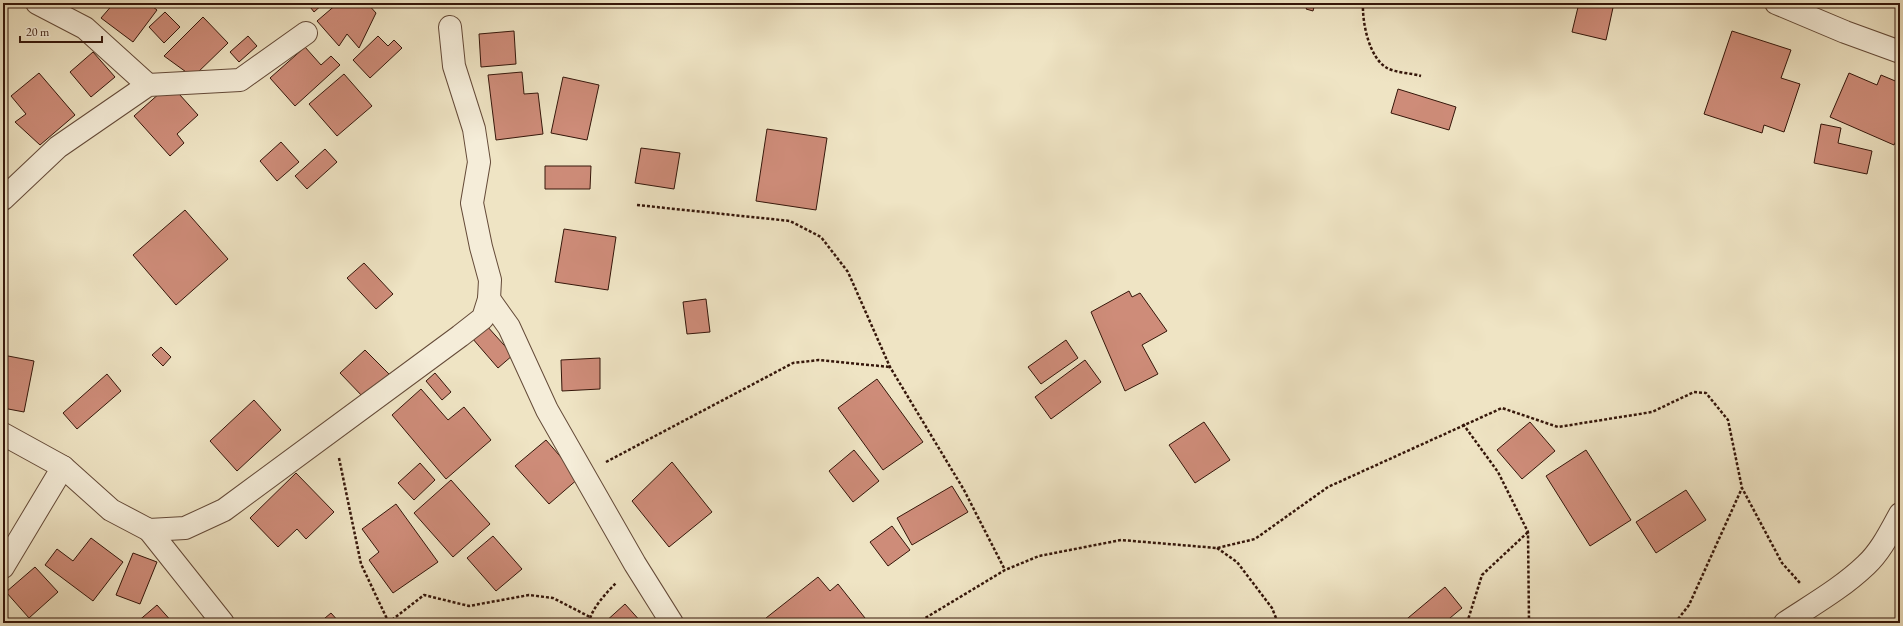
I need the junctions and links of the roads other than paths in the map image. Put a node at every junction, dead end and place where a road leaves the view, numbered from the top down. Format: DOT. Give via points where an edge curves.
graph roads {
  1 [pos="37,3"];
  2 [pos="1776,3"];
  3 [pos="450,27"];
  4 [pos="306,33"];
  5 [pos="1900,52"];
  6 [pos="148,85"];
  7 [pos="3,199"];
  8 [pos="489,299"];
  9 [pos="3,434"];
  10 [pos="63,467"];
  11 [pos="1900,514"];
  12 [pos="149,530"];
  13 [pos="3,567"];
  14 [pos="223,623"];
  15 [pos="672,623"];
  16 [pos="1785,623"];
  1 -- 6 [label="street" via="85,28"];
  2 -- 5 [label="street"];
  3 -- 8 [label="street" via="454,66 474,129 480,162 472,203 490,280"];
  4 -- 6 [label="street" via="240,80"];
  6 -- 7 [label="street" via="58,147"];
  8 -- 12 [label="street" via="483,318 224,510 185,528"];
  8 -- 15 [label="street" via="509,327 546,410"];
  9 -- 10 [label="street"];
  10 -- 12 [label="street" via="111,510"];
  10 -- 13 [label="street"];
  11 -- 16 [label="street" via="1885,541 1866,565 1818,602"];
  12 -- 14 [label="street"];
}
